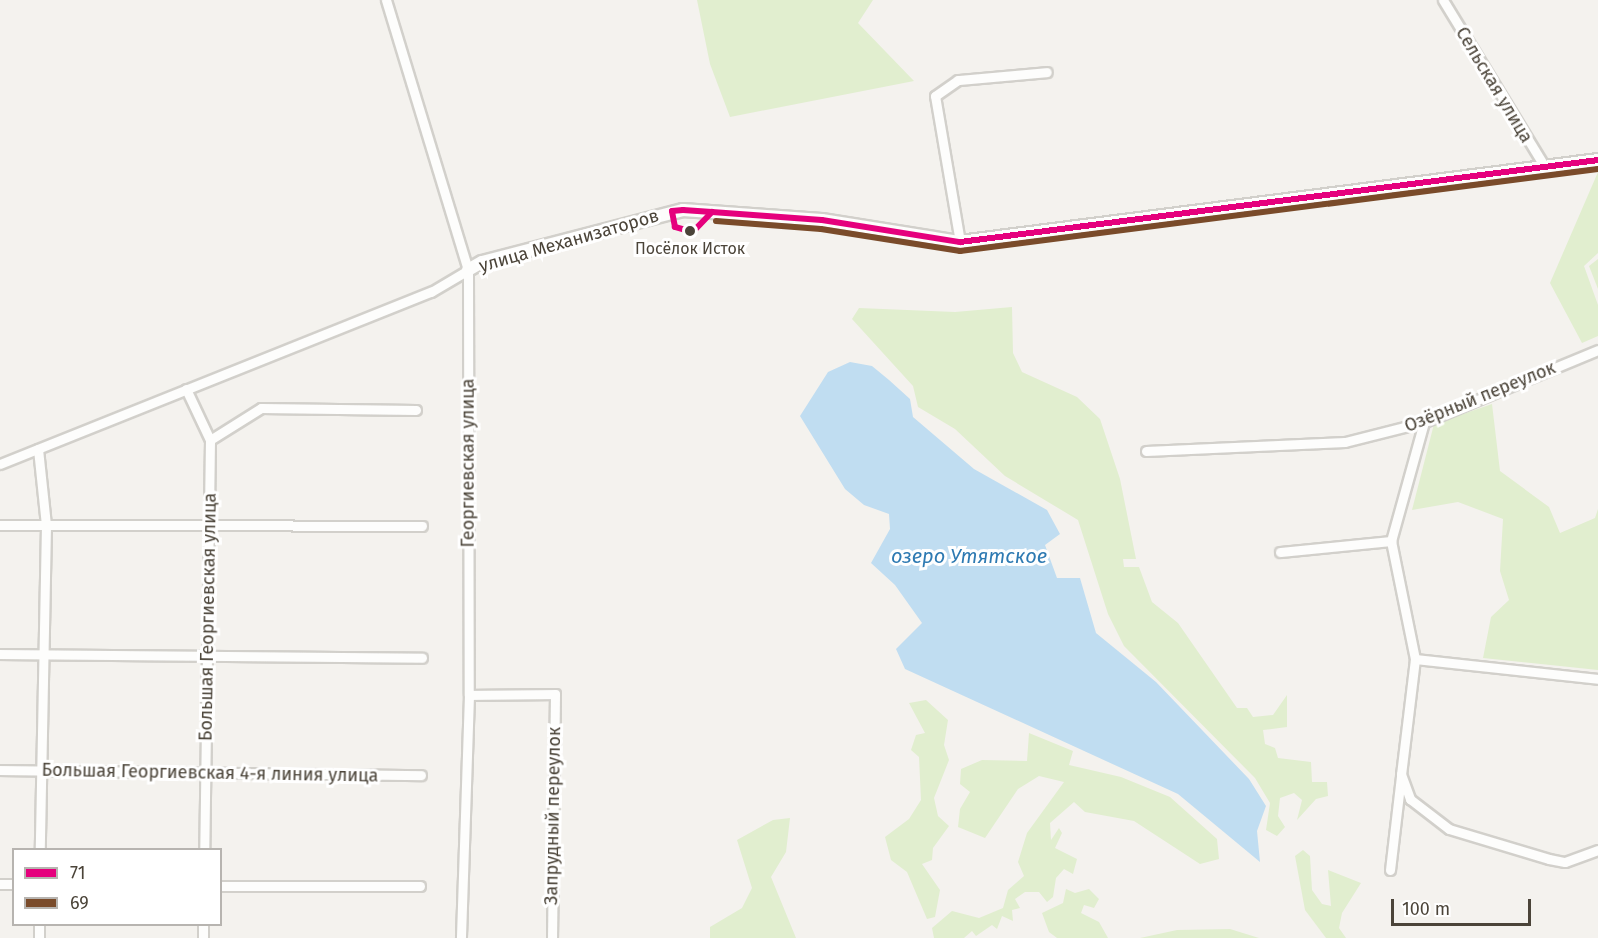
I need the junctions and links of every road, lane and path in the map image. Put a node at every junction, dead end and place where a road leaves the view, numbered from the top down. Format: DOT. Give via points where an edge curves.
graph roads {
  1 [pos="386,0"];
  2 [pos="1443,0"];
  3 [pos="1047,72"];
  4 [pos="1598,160"];
  5 [pos="1546,169"];
  6 [pos="960,242"];
  7 [pos="468,270"];
  8 [pos="1598,350"];
  9 [pos="186,389"];
  10 [pos="416,410"];
  11 [pos="1424,422"];
  12 [pos="210,440"];
  13 [pos="38,449"];
  14 [pos="1146,452"];
  15 [pos="0,464"];
  16 [pos="210,522"];
  17 [pos="0,525"];
  18 [pos="46,525"];
  19 [pos="423,526"];
  20 [pos="1391,541"];
  21 [pos="1280,552"];
  22 [pos="0,654"];
  23 [pos="209,654"];
  24 [pos="43,655"];
  25 [pos="422,658"];
  26 [pos="1415,659"];
  27 [pos="1598,679"];
  28 [pos="469,695"];
  29 [pos="0,770"];
  30 [pos="42,771"];
  31 [pos="206,774"];
  32 [pos="1401,774"];
  33 [pos="421,775"];
  34 [pos="40,848"];
  35 [pos="204,848"];
  36 [pos="1598,850"];
  37 [pos="1390,870"];
  38 [pos="222,886"];
  39 [pos="420,886"];
  40 [pos="461,938"];
  41 [pos="552,938"];
  1 -- 7 [label="street, Георгиевская улица"];
  2 -- 5 [label="street, Сельская улица"];
  3 -- 6 [label="street" via="958,80 935,96"];
  4 -- 5 [label="street, улица Механизаторов"];
  5 -- 6 [label="street, улица Механизаторов"];
  6 -- 7 [label="street, улица Механизаторов" via="822,220 683,210 482,262"];
  7 -- 9 [label="street" via="431,291"];
  7 -- 28 [label="street, Георгиевская улица"];
  8 -- 11 [label="street, Озёрный переулок"];
  9 -- 12 [label="street, Большая Георгиевская улица"];
  9 -- 13 [label="street"];
  10 -- 12 [label="street" via="261,408"];
  11 -- 14 [label="street, Озёрный переулок" via="1335,444"];
  11 -- 20 [label="street"];
  12 -- 16 [label="street, Большая Георгиевская улица"];
  13 -- 15 [label="street"];
  13 -- 18 [label="street"];
  16 -- 18 [label="street"];
  16 -- 19 [label="street"];
  16 -- 23 [label="street, Большая Георгиевская улица"];
  17 -- 18 [label="street"];
  18 -- 24 [label="street"];
  20 -- 21 [label="street"];
  20 -- 26 [label="street"];
  22 -- 24 [label="street"];
  23 -- 24 [label="street"];
  23 -- 25 [label="street"];
  23 -- 31 [label="street, Большая Георгиевская улица"];
  24 -- 30 [label="street"];
  26 -- 27 [label="street"];
  26 -- 32 [label="street"];
  28 -- 40 [label="street, Георгиевская улица"];
  28 -- 41 [label="street, Запрудный переулок" via="555,694"];
  29 -- 30 [label="street, Большая Георгиевская 4-я линия улица"];
  30 -- 31 [label="street, Большая Георгиевская 4-я линия улица"];
  30 -- 34 [label="street"];
  31 -- 33 [label="street, Большая Георгиевская 4-я линия улица"];
  31 -- 35 [label="street, Большая Георгиевская улица"];
  32 -- 36 [label="street" via="1410,799 1449,829 1565,862"];
  32 -- 37 [label="street"];
  38 -- 39 [label="street"];
}
